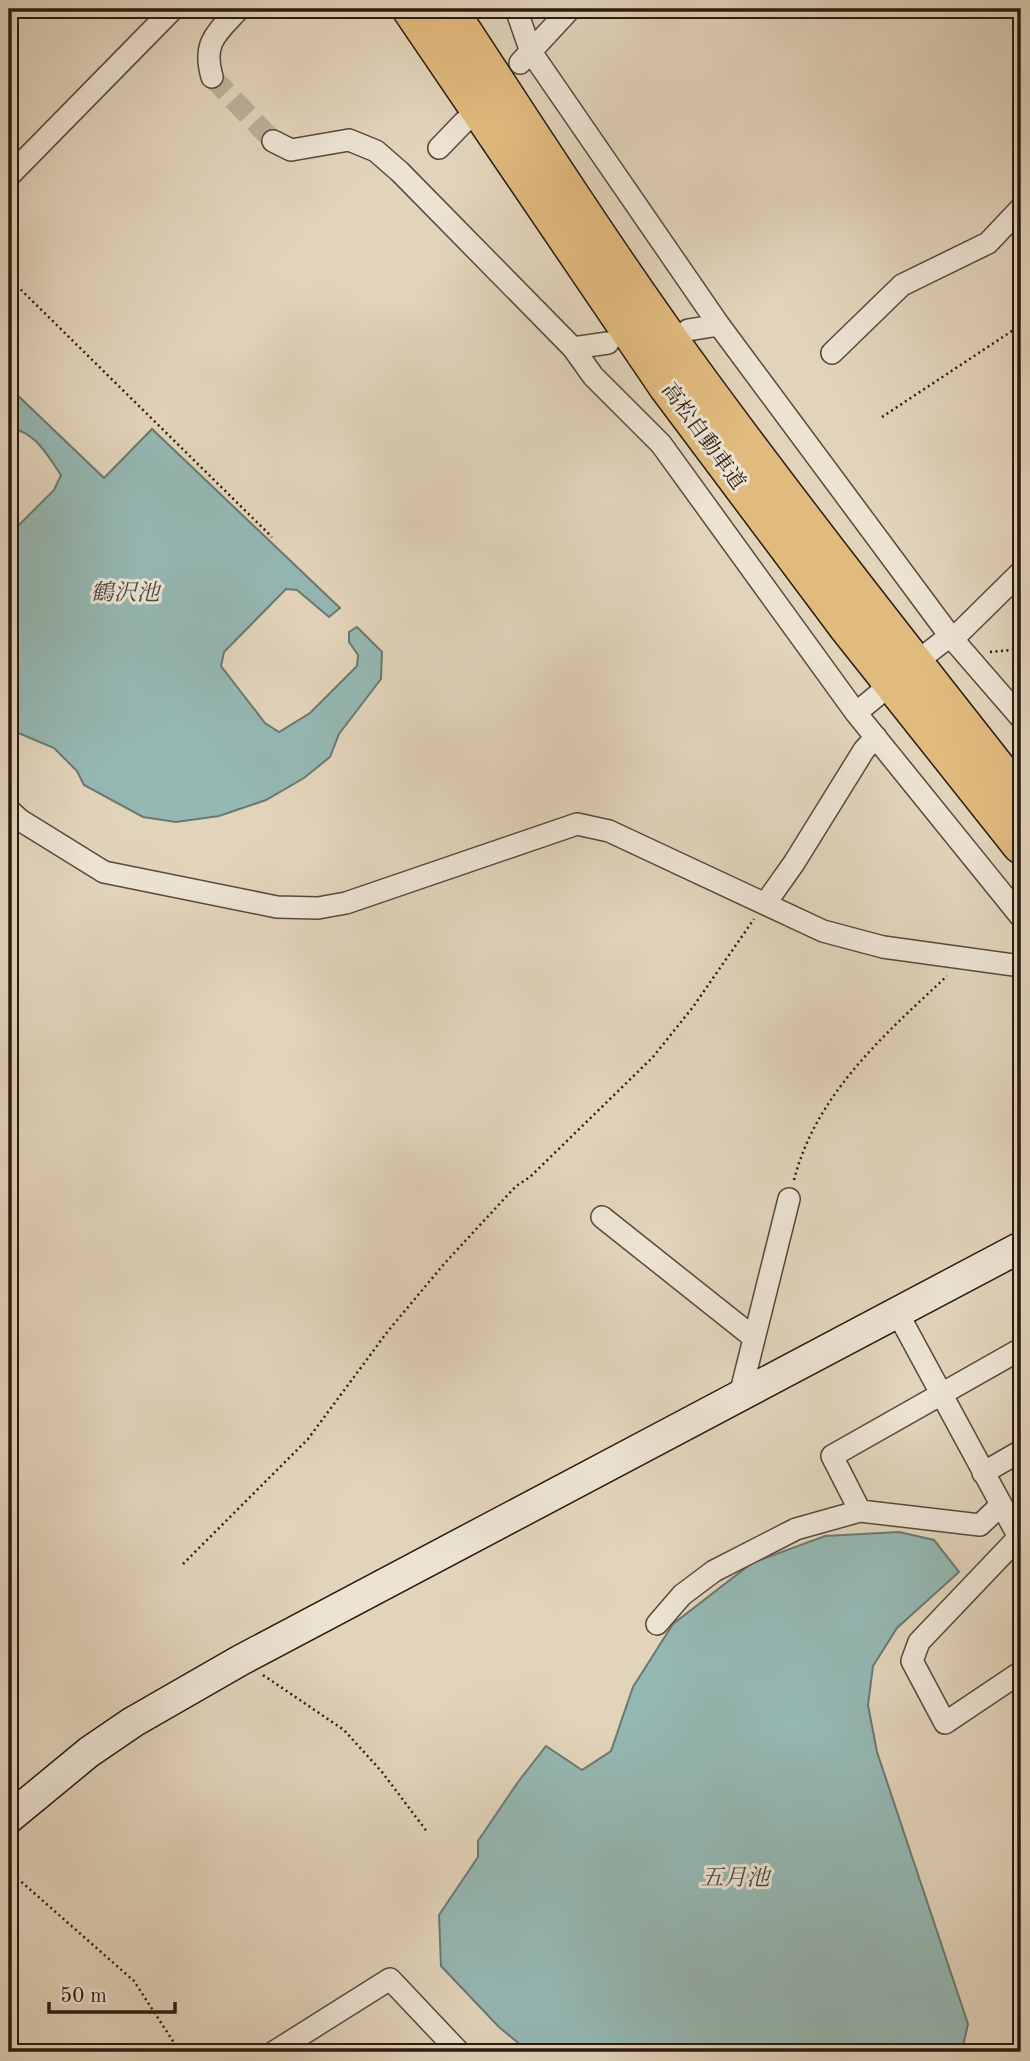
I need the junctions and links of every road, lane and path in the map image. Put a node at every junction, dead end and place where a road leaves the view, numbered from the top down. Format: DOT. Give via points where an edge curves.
graph roads {
  1 [pos="173,9"];
  2 [pos="239,9"];
  3 [pos="411,9"];
  4 [pos="448,9"];
  5 [pos="516,9"];
  6 [pos="570,9"];
  7 [pos="525,58"];
  8 [pos="212,77"];
  9 [pos="464,122"];
  10 [pos="273,141"];
  11 [pos="439,148"];
  12 [pos="9,176"];
  13 [pos="1021,208"];
  14 [pos="9,278"];
  15 [pos="719,325"];
  16 [pos="1021,325"];
  17 [pos="688,330"];
  18 [pos="608,343"];
  19 [pos="573,348"];
  20 [pos="832,353"];
  21 [pos="883,417"];
  22 [pos="272,537"];
  23 [pos="1021,572"];
  24 [pos="951,638"];
  25 [pos="1021,649"];
  26 [pos="928,653"];
  27 [pos="971,660"];
  28 [pos="879,694"];
  29 [pos="856,713"];
  30 [pos="1021,718"];
  31 [pos="876,737"];
  32 [pos="1021,799"];
  33 [pos="9,810"];
  34 [pos="1021,845"];
  35 [pos="765,904"];
  36 [pos="1021,918"];
  37 [pos="964,959"];
  38 [pos="1021,966"];
  39 [pos="789,1199"];
  40 [pos="602,1217"];
  41 [pos="1021,1247"];
  42 [pos="897,1312"];
  43 [pos="753,1337"];
  44 [pos="1021,1349"];
  45 [pos="940,1393"];
  46 [pos="740,1395"];
  47 [pos="1021,1451"];
  48 [pos="984,1473"];
  49 [pos="1001,1505"];
  50 [pos="860,1511"];
  51 [pos="1020,1539"];
  52 [pos="183,1564"];
  53 [pos="657,1624"];
  54 [pos="241,1660"];
  55 [pos="1021,1672"];
  56 [pos="9,1818"];
  57 [pos="428,1833"];
  58 [pos="9,1871"];
  59 [pos="180,2052"];
  60 [pos="275,2052"];
  61 [pos="459,2052"];
  1 -- 12 [label="street"];
  2 -- 8 [label="street" via="214,36 207,60"];
  3 -- 34 [label="highway, 高松自動車道" via="668,387 847,626"];
  4 -- 32 [label="highway, 高松自動車道" via="701,384"];
  5 -- 7 [label="street"];
  6 -- 7 [label="street"];
  7 -- 15 [label="street"];
  9 -- 11 [label="street"];
  10 -- 19 [label="street" via="290,150 349,140 376,151"];
  13 -- 20 [label="street" via="988,243 902,285"];
  14 -- 22 [label="path"];
  15 -- 17 [label="street"];
  15 -- 24 [label="street"];
  16 -- 21 [label="path"];
  18 -- 19 [label="street"];
  19 -- 29 [label="street" via="593,376 661,444"];
  23 -- 24 [label="street"];
  24 -- 26 [label="street"];
  24 -- 27 [label="street"];
  25 -- 27 [label="path" via="988,652"];
  27 -- 30 [label="street"];
  28 -- 29 [label="street"];
  29 -- 31 [label="street"];
  31 -- 35 [label="street"];
  31 -- 36 [label="street"];
  33 -- 35 [label="street" via="104,872 277,907 346,903 578,824 609,831"];
  35 -- 37 [label="street" via="823,931 883,947"];
  35 -- 52 [label="path" via="653,1057 516,1186 388,1331 308,1439"];
  37 -- 38 [label="street"];
  37 -- 39 [label="path" via="864,1057 829,1099 796,1170"];
  39 -- 43 [label="street"];
  40 -- 43 [label="street"];
  41 -- 42 [label="street"];
  42 -- 45 [label="street"];
  42 -- 46 [label="street"];
  43 -- 46 [label="street"];
  44 -- 45 [label="street"];
  45 -- 48 [label="street"];
  45 -- 50 [label="street" via="832,1456"];
  46 -- 54 [label="street"];
  47 -- 48 [label="street"];
  48 -- 49 [label="street"];
  49 -- 50 [label="street" via="980,1525"];
  49 -- 51 [label="street"];
  50 -- 53 [label="street" via="796,1529 741,1555 682,1595"];
  51 -- 55 [label="street" via="919,1642 912,1661 945,1723"];
  54 -- 56 [label="street" via="133,1721"];
  54 -- 57 [label="path" via="344,1730"];
  58 -- 59 [label="path" via="134,1981"];
  60 -- 61 [label="street" via="390,1979"];
}
